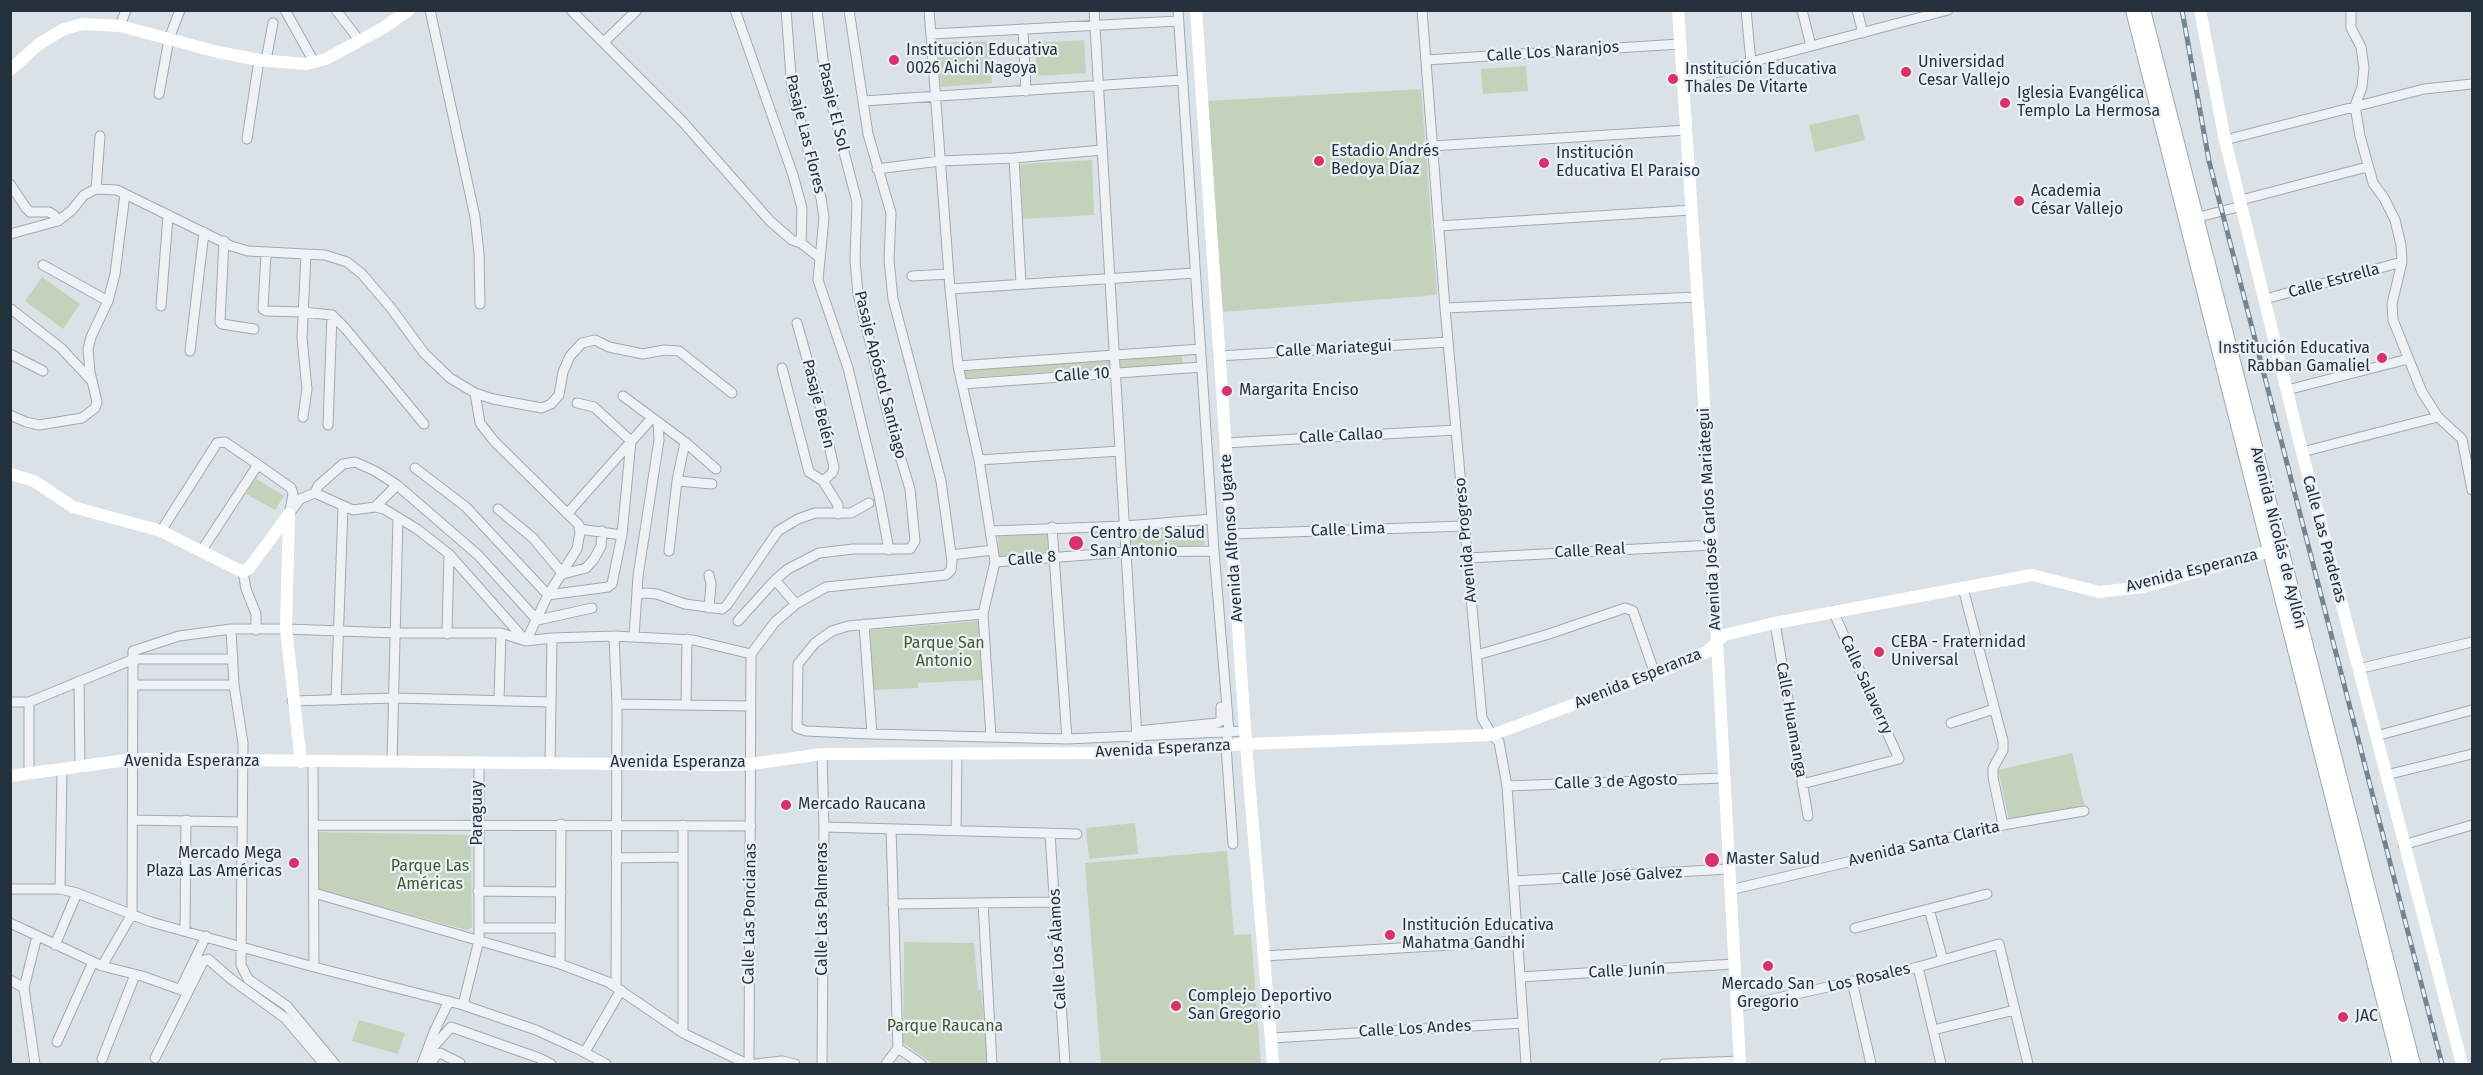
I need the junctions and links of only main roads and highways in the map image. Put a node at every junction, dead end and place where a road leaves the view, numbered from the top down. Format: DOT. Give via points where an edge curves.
graph roads {
  1 [pos="2133,10"];
  2 [pos="2143,10"];
  3 [pos="2191,219"];
  4 [pos="2276,552"];
  5 [pos="2400,1065"];
  6 [pos="2413,1065"];
  1 -- 3 [label="main road, Avenida Nicolás de Ayllón"];
  2 -- 3 [label="main road, Avenida Nicolás de Ayllón"];
  3 -- 4 [label="main road, Avenida Nicolás de Ayllón"];
  4 -- 5 [label="main road, Avenida Nicolás de Ayllón"];
  4 -- 6 [label="main road, Avenida Nicolás de Ayllón"];
}
